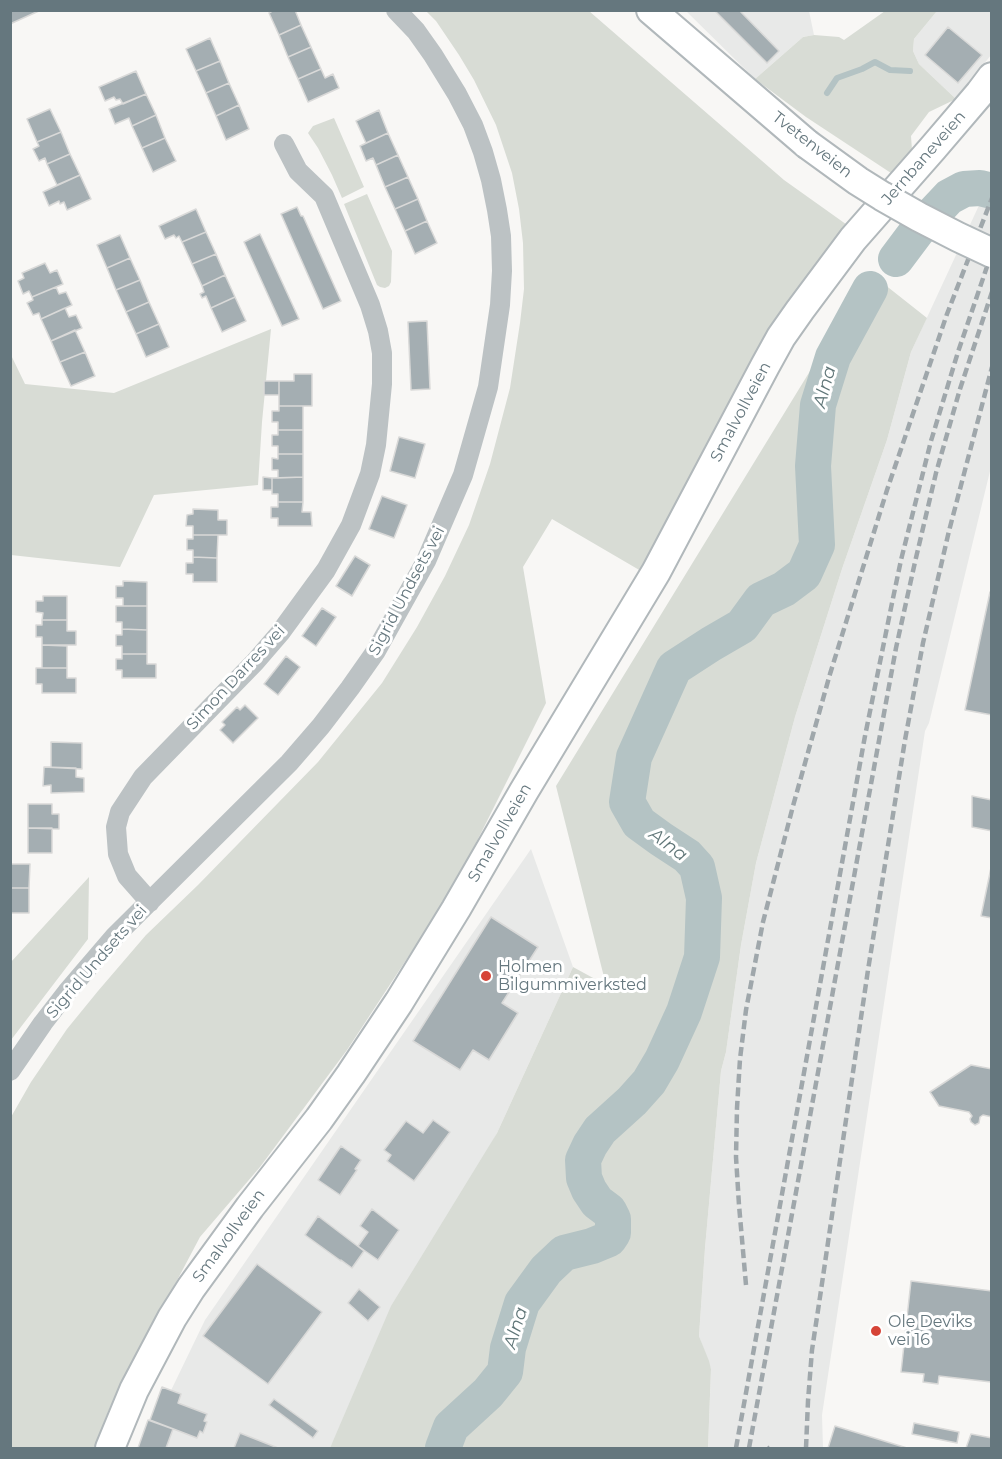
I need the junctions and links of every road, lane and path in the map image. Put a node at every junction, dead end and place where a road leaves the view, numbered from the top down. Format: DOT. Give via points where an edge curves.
graph roads {
  1 [pos="396,10"];
  2 [pos="651,10"];
  3 [pos="992,77"];
  4 [pos="284,144"];
  5 [pos="878,210"];
  6 [pos="992,252"];
  7 [pos="150,902"];
  8 [pos="10,1071"];
  9 [pos="110,1449"];
  1 -- 7 [label="street, Sigrid Undsets vei" via="422,39 457,94 483,152 497,210 500,305 488,387 477,428 463,475 426,561 376,651 289,763"];
  2 -- 6 [label="street, Tvetenveien, bridge" via="807,144 858,181"];
  3 -- 5 [label="street, Jernbaneveien"];
  4 -- 7 [label="street, Simon Darres vei" via="298,171 324,196 378,331 382,384 376,445 351,525 326,570 280,633 143,777 120,812 117,854 132,884"];
  5 -- 9 [label="street, Smalvollveien" via="781,337 656,572 399,1002 172,1318 134,1390"];
  7 -- 8 [label="street, Sigrid Undsets vei" via="67,992"];
}
